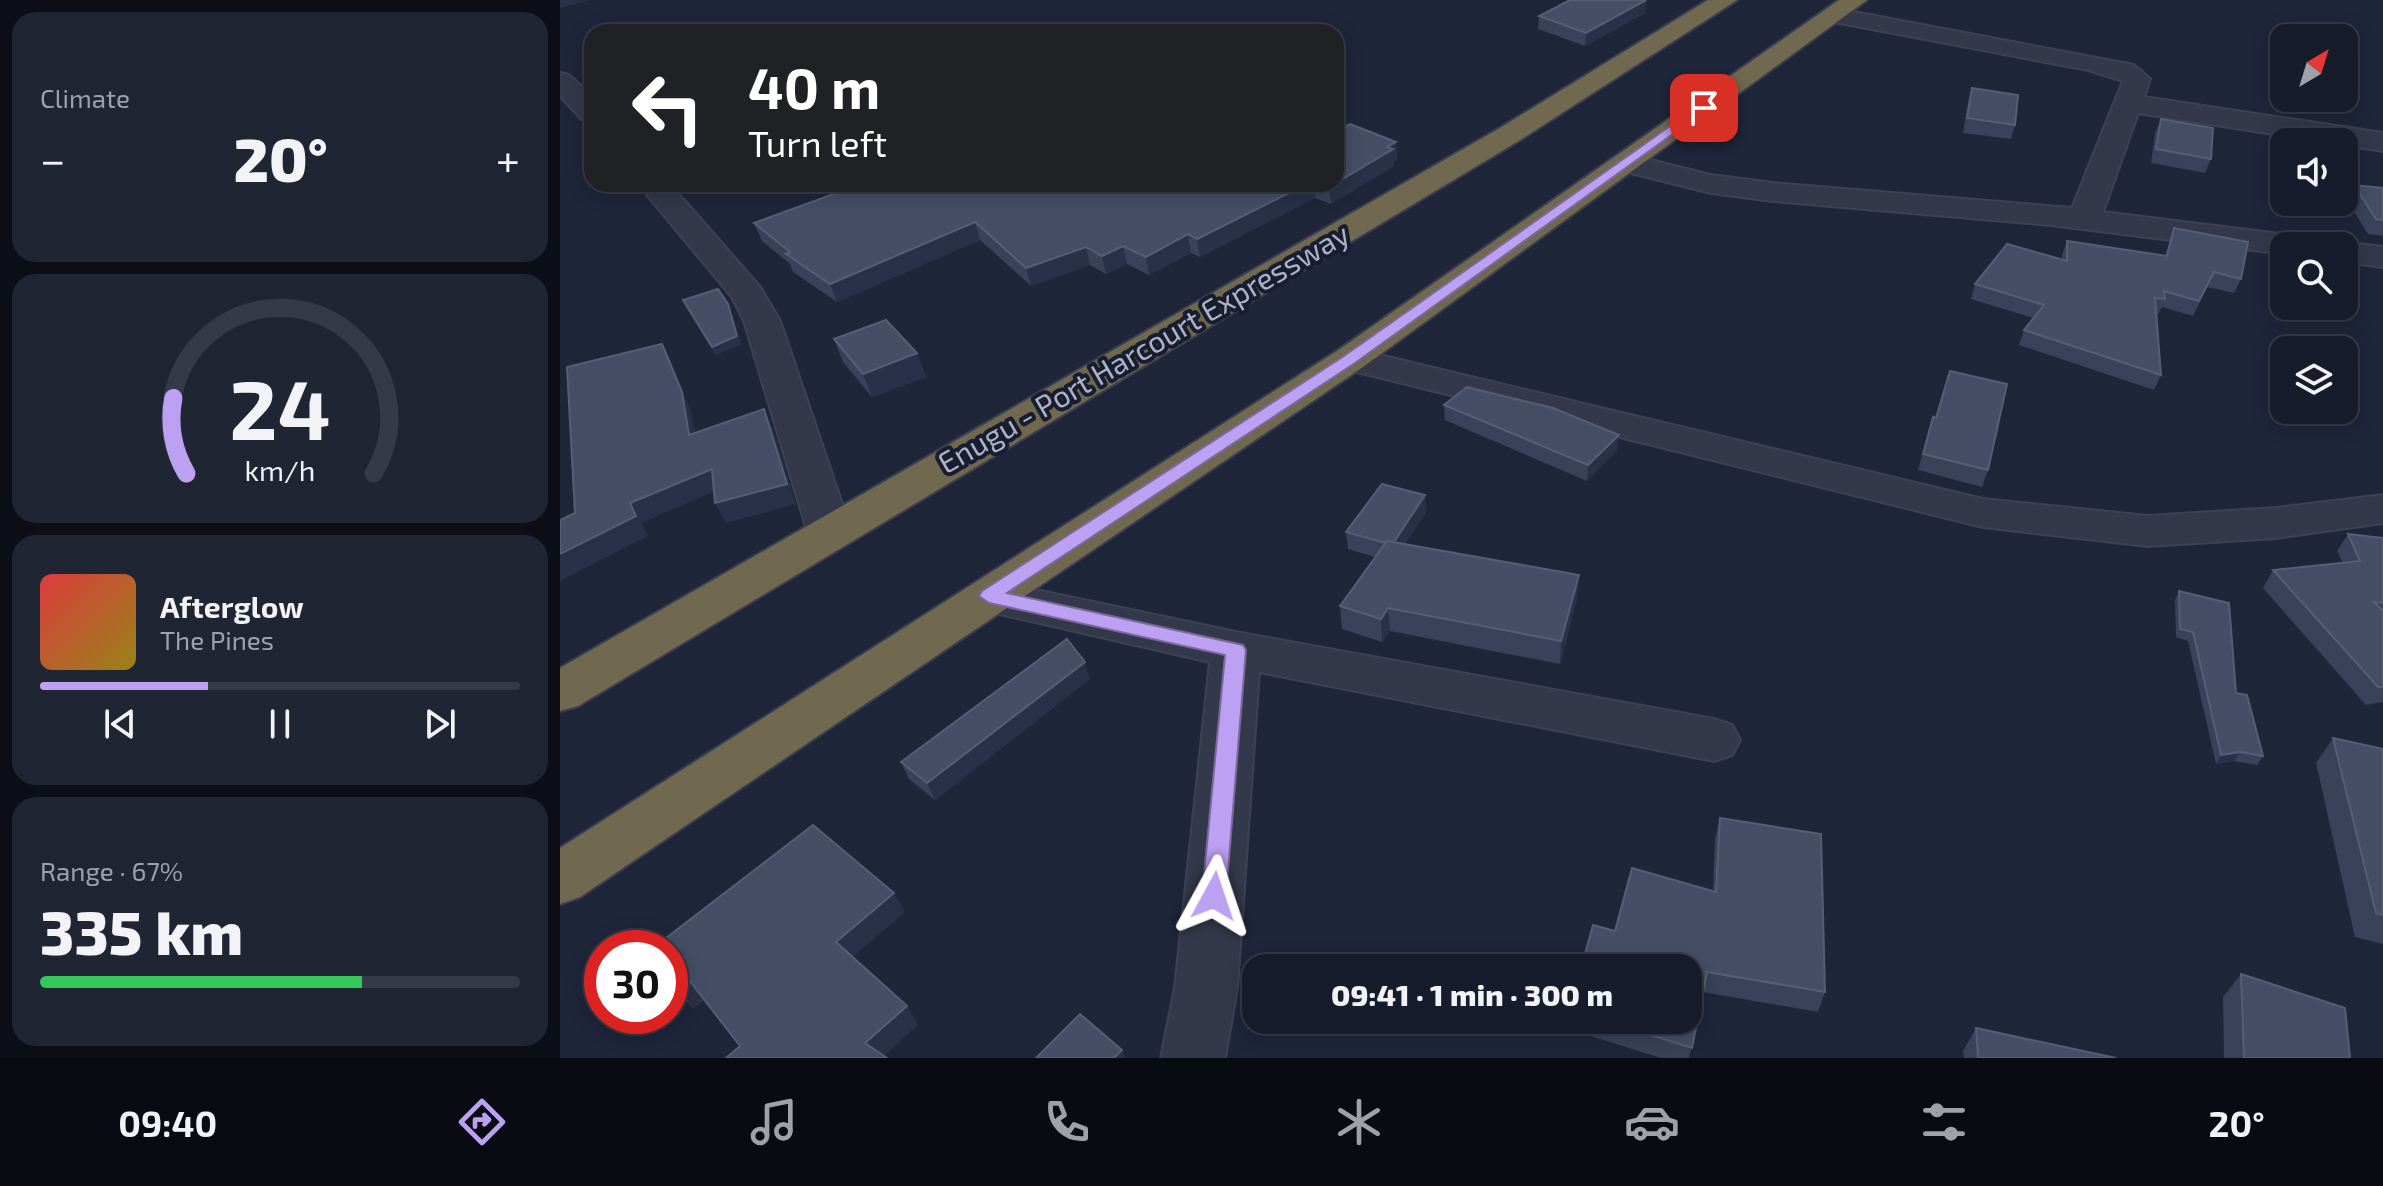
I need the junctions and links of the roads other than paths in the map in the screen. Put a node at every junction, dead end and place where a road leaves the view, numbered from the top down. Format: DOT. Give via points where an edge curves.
graph roads {
  1 [pos="1725,0"];
  2 [pos="1844,8"];
  3 [pos="560,81"];
  4 [pos="2127,103"];
  5 [pos="584,105"];
  6 [pos="2383,142"];
  7 [pos="1626,163"];
  8 [pos="660,192"];
  9 [pos="2084,219"];
  10 [pos="2270,243"];
  11 [pos="2358,254"];
  12 [pos="2383,257"];
  13 [pos="1350,359"];
  14 [pos="2383,509"];
  15 [pos="830,533"];
  16 [pos="989,596"];
  17 [pos="1236,650"];
  18 [pos="560,692"];
  19 [pos="1714,740"];
  20 [pos="560,879"];
  21 [pos="1193,1058"];
  1 -- 15 [label="highway, Enugu - Port Harcourt Expressway" via="1510,134"];
  2 -- 4 [label="street" via="2106,65 2137,79"];
  2 -- 7 [label="highway"];
  3 -- 5 [label="street"];
  4 -- 6 [label="street"];
  4 -- 9 [label="street"];
  7 -- 9 [label="street" via="1711,184 1773,192"];
  7 -- 13 [label="highway"];
  8 -- 15 [label="street" via="748,294 762,321"];
  9 -- 10 [label="street"];
  11 -- 12 [label="street"];
  13 -- 14 [label="street" via="1983,513 2148,531"];
  13 -- 16 [label="highway"];
  15 -- 18 [label="highway, Enugu - Port Harcourt Expressway"];
  16 -- 17 [label="street"];
  16 -- 20 [label="highway"];
  17 -- 19 [label="street"];
  17 -- 21 [label="street" via="1206,988"];
}
